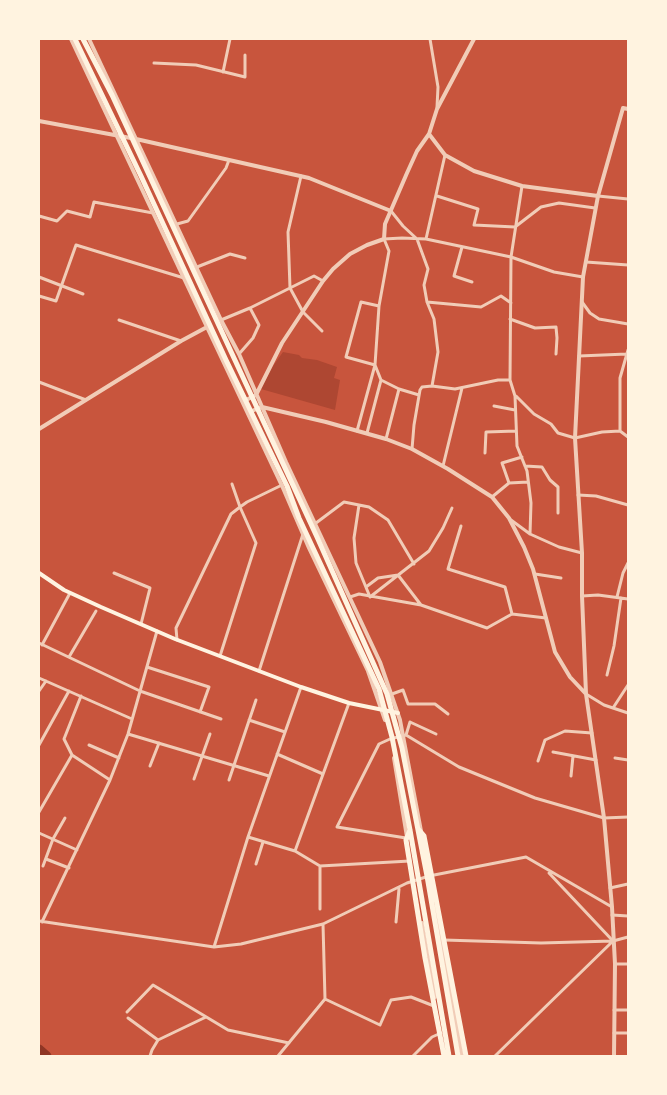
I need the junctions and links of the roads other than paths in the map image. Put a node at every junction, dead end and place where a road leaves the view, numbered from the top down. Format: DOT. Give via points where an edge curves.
graph roads {
  1 [pos="71,39"];
  2 [pos="75,39"];
  3 [pos="83,39"];
  4 [pos="89,39"];
  5 [pos="230,39"];
  6 [pos="430,39"];
  7 [pos="474,39"];
  8 [pos="244,55"];
  9 [pos="154,63"];
  10 [pos="223,72"];
  11 [pos="438,87"];
  12 [pos="448,89"];
  13 [pos="437,109"];
  14 [pos="628,109"];
  15 [pos="39,121"];
  16 [pos="429,134"];
  17 [pos="117,135"];
  18 [pos="136,139"];
  19 [pos="445,155"];
  20 [pos="229,160"];
  21 [pos="301,176"];
  22 [pos="522,186"];
  23 [pos="437,196"];
  24 [pos="598,196"];
  25 [pos="628,199"];
  26 [pos="595,208"];
  27 [pos="391,211"];
  28 [pos="154,214"];
  29 [pos="39,216"];
  30 [pos="177,224"];
  31 [pos="515,227"];
  32 [pos="384,238"];
  33 [pos="416,239"];
  34 [pos="426,240"];
  35 [pos="462,247"];
  36 [pos="511,256"];
  37 [pos="245,258"];
  38 [pos="586,262"];
  39 [pos="628,265"];
  40 [pos="197,267"];
  41 [pos="39,277"];
  42 [pos="583,277"];
  43 [pos="184,278"];
  44 [pos="323,281"];
  45 [pos="472,282"];
  46 [pos="62,285"];
  47 [pos="290,288"];
  48 [pos="83,294"];
  49 [pos="39,296"];
  50 [pos="582,301"];
  51 [pos="427,302"];
  52 [pos="511,304"];
  53 [pos="379,306"];
  54 [pos="250,308"];
  55 [pos="303,312"];
  56 [pos="510,319"];
  57 [pos="119,320"];
  58 [pos="221,320"];
  59 [pos="628,324"];
  60 [pos="207,328"];
  61 [pos="322,331"];
  62 [pos="181,341"];
  63 [pos="628,352"];
  64 [pos="239,354"];
  65 [pos="556,354"];
  66 [pos="579,356"];
  67 [pos="375,365"];
  68 [pos="381,380"];
  69 [pos="510,380"];
  70 [pos="39,382"];
  71 [pos="432,386"];
  72 [pos="462,388"];
  73 [pos="399,390"];
  74 [pos="256,395"];
  75 [pos="419,395"];
  76 [pos="515,396"];
  77 [pos="86,400"];
  78 [pos="242,402"];
  79 [pos="494,406"];
  80 [pos="262,407"];
  81 [pos="515,410"];
  82 [pos="247,413"];
  83 [pos="39,429"];
  84 [pos="357,431"];
  85 [pos="516,431"];
  86 [pos="620,431"];
  87 [pos="367,433"];
  88 [pos="628,437"];
  89 [pos="575,438"];
  90 [pos="386,439"];
  91 [pos="412,449"];
  92 [pos="485,452"];
  93 [pos="522,457"];
  94 [pos="443,466"];
  95 [pos="525,466"];
  96 [pos="528,482"];
  97 [pos="509,483"];
  98 [pos="232,484"];
  99 [pos="282,485"];
  100 [pos="578,495"];
  101 [pos="492,497"];
  102 [pos="359,505"];
  103 [pos="628,505"];
  104 [pos="240,507"];
  105 [pos="452,508"];
  106 [pos="558,513"];
  107 [pos="509,518"];
  108 [pos="316,523"];
  109 [pos="461,526"];
  110 [pos="303,533"];
  111 [pos="530,534"];
  112 [pos="582,553"];
  113 [pos="628,563"];
  114 [pos="414,564"];
  115 [pos="39,573"];
  116 [pos="114,573"];
  117 [pos="623,573"];
  118 [pos="535,574"];
  119 [pos="628,574"];
  120 [pos="398,575"];
  121 [pos="561,578"];
  122 [pos="366,586"];
  123 [pos="70,593"];
  124 [pos="370,596"];
  125 [pos="582,596"];
  126 [pos="350,597"];
  127 [pos="619,597"];
  128 [pos="628,599"];
  129 [pos="421,606"];
  130 [pos="96,611"];
  131 [pos="512,614"];
  132 [pos="546,618"];
  133 [pos="141,624"];
  134 [pos="157,631"];
  135 [pos="177,640"];
  136 [pos="41,644"];
  137 [pos="220,656"];
  138 [pos="69,657"];
  139 [pos="147,667"];
  140 [pos="259,671"];
  141 [pos="607,675"];
  142 [pos="39,678"];
  143 [pos="46,681"];
  144 [pos="628,685"];
  145 [pos="301,686"];
  146 [pos="39,691"];
  147 [pos="69,691"];
  148 [pos="140,691"];
  149 [pos="392,694"];
  150 [pos="586,694"];
  151 [pos="81,696"];
  152 [pos="256,700"];
  153 [pos="349,702"];
  154 [pos="613,708"];
  155 [pos="382,711"];
  156 [pos="200,712"];
  157 [pos="398,713"];
  158 [pos="628,713"];
  159 [pos="448,714"];
  160 [pos="384,718"];
  161 [pos="132,719"];
  162 [pos="221,719"];
  163 [pos="249,720"];
  164 [pos="400,720"];
  165 [pos="410,722"];
  166 [pos="285,732"];
  167 [pos="592,733"];
  168 [pos="128,734"];
  169 [pos="210,734"];
  170 [pos="436,734"];
  171 [pos="404,735"];
  172 [pos="390,739"];
  173 [pos="159,743"];
  174 [pos="39,745"];
  175 [pos="89,746"];
  176 [pos="553,752"];
  177 [pos="277,754"];
  178 [pos="72,755"];
  179 [pos="202,756"];
  180 [pos="574,756"];
  181 [pos="119,758"];
  182 [pos="616,758"];
  183 [pos="596,760"];
  184 [pos="628,760"];
  185 [pos="538,761"];
  186 [pos="150,766"];
  187 [pos="235,766"];
  188 [pos="323,774"];
  189 [pos="269,776"];
  190 [pos="571,776"];
  191 [pos="194,779"];
  192 [pos="110,780"];
  193 [pos="230,780"];
  194 [pos="39,812"];
  195 [pos="628,817"];
  196 [pos="65,818"];
  197 [pos="604,818"];
  198 [pos="418,829"];
  199 [pos="39,833"];
  200 [pos="248,837"];
  201 [pos="407,838"];
  202 [pos="53,839"];
  203 [pos="264,842"];
  204 [pos="77,850"];
  205 [pos="295,851"];
  206 [pos="46,859"];
  207 [pos="411,861"];
  208 [pos="256,864"];
  209 [pos="43,866"];
  210 [pos="320,866"];
  211 [pos="69,868"];
  212 [pos="546,870"];
  213 [pos="429,876"];
  214 [pos="414,880"];
  215 [pos="628,884"];
  216 [pos="399,888"];
  217 [pos="610,888"];
  218 [pos="612,907"];
  219 [pos="320,909"];
  220 [pos="612,915"];
  221 [pos="628,916"];
  222 [pos="40,922"];
  223 [pos="396,922"];
  224 [pos="323,924"];
  225 [pos="628,937"];
  226 [pos="441,940"];
  227 [pos="613,941"];
  228 [pos="214,947"];
  229 [pos="615,964"];
  230 [pos="628,964"];
  231 [pos="325,998"];
  232 [pos="437,1006"];
  233 [pos="614,1010"];
  234 [pos="628,1010"];
  235 [pos="127,1012"];
  236 [pos="206,1016"];
  237 [pos="128,1018"];
  238 [pos="442,1032"];
  239 [pos="614,1032"];
  240 [pos="628,1033"];
  241 [pos="158,1040"];
  242 [pos="289,1043"];
  243 [pos="150,1056"];
  244 [pos="278,1056"];
  245 [pos="413,1056"];
  246 [pos="446,1056"];
  247 [pos="458,1056"];
  248 [pos="465,1056"];
  249 [pos="495,1056"];
  250 [pos="614,1056"];
  1 -- 17 [label="street"];
  2 -- 246 [label="highway" via="287,486 378,689 392,737 410,830"];
  3 -- 198 [label="highway" via="112,95 378,672 396,724"];
  4 -- 18 [label="street"];
  5 -- 10 [label="street"];
  6 -- 11 [label="street"];
  7 -- 12 [label="street"];
  8 -- 10 [label="street" via="245,77"];
  9 -- 10 [label="street" via="196,65"];
  11 -- 12 [label="street"];
  11 -- 13 [label="street"];
  12 -- 13 [label="street"];
  13 -- 16 [label="street"];
  14 -- 24 [label="street" via="623,108"];
  15 -- 17 [label="street"];
  16 -- 19 [label="street"];
  16 -- 27 [label="street" via="417,151"];
  17 -- 18 [label="street"];
  17 -- 28 [label="street"];
  18 -- 20 [label="street"];
  18 -- 30 [label="street"];
  19 -- 22 [label="street" via="474,171"];
  19 -- 23 [label="street"];
  20 -- 21 [label="street"];
  20 -- 30 [label="street" via="188,221"];
  21 -- 27 [label="street"];
  21 -- 47 [label="street" via="288,232"];
  22 -- 24 [label="street"];
  22 -- 31 [label="street"];
  23 -- 31 [label="street" via="478,209 474,226"];
  23 -- 34 [label="street"];
  24 -- 25 [label="street"];
  24 -- 26 [label="street"];
  26 -- 31 [label="street" via="559,203 541,207"];
  26 -- 38 [label="street"];
  27 -- 32 [label="street" via="384,228"];
  27 -- 33 [label="street"];
  28 -- 29 [label="street" via="94,202 90,217 67,211 57,221"];
  28 -- 43 [label="street"];
  30 -- 40 [label="street"];
  31 -- 36 [label="street"];
  32 -- 33 [label="street"];
  32 -- 44 [label="street" via="350,254"];
  32 -- 53 [label="street" via="389,251"];
  33 -- 34 [label="street"];
  33 -- 51 [label="street" via="428,269 424,285"];
  34 -- 35 [label="street"];
  35 -- 36 [label="street"];
  35 -- 45 [label="street" via="454,276"];
  36 -- 42 [label="street" via="554,272"];
  36 -- 52 [label="street"];
  37 -- 40 [label="street" via="230,254"];
  38 -- 39 [label="street"];
  38 -- 42 [label="street"];
  40 -- 58 [label="street"];
  41 -- 46 [label="street"];
  42 -- 50 [label="street"];
  43 -- 46 [label="street" via="76,245"];
  43 -- 60 [label="street"];
  44 -- 47 [label="street" via="314,276"];
  44 -- 55 [label="street"];
  46 -- 48 [label="street"];
  46 -- 49 [label="street" via="56,301"];
  47 -- 54 [label="street"];
  47 -- 55 [label="street"];
  50 -- 59 [label="street" via="599,319"];
  50 -- 66 [label="street"];
  51 -- 52 [label="street" via="481,307 501,296"];
  51 -- 71 [label="street" via="434,318 438,352"];
  52 -- 56 [label="street"];
  53 -- 67 [label="street"];
  53 -- 67 [label="street" via="361,302 346,357"];
  54 -- 58 [label="street"];
  54 -- 64 [label="street" via="259,325"];
  55 -- 61 [label="street"];
  55 -- 74 [label="street" via="282,343"];
  56 -- 65 [label="street" via="535,328 556,327"];
  56 -- 69 [label="street"];
  57 -- 62 [label="street"];
  58 -- 64 [label="street"];
  60 -- 62 [label="street"];
  60 -- 78 [label="street"];
  62 -- 77 [label="street"];
  63 -- 66 [label="street"];
  63 -- 86 [label="street" via="620,378"];
  64 -- 74 [label="street"];
  66 -- 89 [label="street"];
  67 -- 68 [label="street"];
  67 -- 84 [label="street"];
  68 -- 73 [label="street"];
  68 -- 87 [label="street"];
  69 -- 72 [label="street"];
  69 -- 76 [label="street"];
  70 -- 77 [label="street"];
  71 -- 72 [label="street"];
  71 -- 75 [label="street" via="422,387"];
  72 -- 94 [label="street"];
  73 -- 75 [label="street"];
  73 -- 90 [label="street"];
  74 -- 78 [label="street"];
  74 -- 80 [label="street"];
  75 -- 91 [label="street"];
  76 -- 81 [label="street"];
  76 -- 89 [label="street" via="558,433"];
  77 -- 83 [label="street"];
  78 -- 82 [label="street"];
  79 -- 81 [label="street"];
  80 -- 82 [label="street"];
  80 -- 84 [label="street"];
  80 -- 108 [label="street"];
  81 -- 85 [label="street"];
  82 -- 99 [label="street"];
  84 -- 87 [label="street"];
  85 -- 92 [label="street" via="486,432"];
  85 -- 93 [label="street"];
  86 -- 88 [label="street"];
  86 -- 89 [label="street"];
  87 -- 90 [label="street"];
  89 -- 100 [label="street"];
  90 -- 91 [label="street"];
  91 -- 94 [label="street"];
  93 -- 95 [label="street"];
  93 -- 97 [label="street" via="502,463"];
  94 -- 101 [label="street"];
  95 -- 96 [label="street"];
  95 -- 106 [label="street" via="542,467 558,487"];
  96 -- 97 [label="street"];
  96 -- 111 [label="street"];
  97 -- 101 [label="street"];
  98 -- 104 [label="street"];
  99 -- 104 [label="street"];
  99 -- 110 [label="street"];
  100 -- 103 [label="street" via="596,496"];
  100 -- 112 [label="street"];
  101 -- 107 [label="street"];
  102 -- 108 [label="street" via="344,502"];
  102 -- 114 [label="street" via="369,507 388,520"];
  102 -- 122 [label="street" via="355,554"];
  104 -- 135 [label="street" via="231,514 176,628"];
  104 -- 137 [label="street" via="256,543"];
  105 -- 114 [label="street" via="429,551"];
  107 -- 111 [label="street"];
  107 -- 118 [label="street"];
  108 -- 126 [label="street"];
  109 -- 131 [label="street" via="448,569 505,587"];
  110 -- 140 [label="street"];
  110 -- 155 [label="street" via="368,670"];
  111 -- 112 [label="street"];
  112 -- 125 [label="street"];
  113 -- 117 [label="street"];
  114 -- 120 [label="street"];
  115 -- 123 [label="main road"];
  116 -- 133 [label="street" via="150,588"];
  117 -- 119 [label="street"];
  117 -- 127 [label="street"];
  118 -- 121 [label="street"];
  118 -- 132 [label="street"];
  120 -- 122 [label="street" via="378,578"];
  120 -- 124 [label="street"];
  120 -- 129 [label="street"];
  122 -- 124 [label="street"];
  123 -- 133 [label="main road"];
  123 -- 136 [label="street"];
  124 -- 126 [label="street" via="359,594"];
  124 -- 129 [label="street"];
  125 -- 127 [label="street"];
  125 -- 150 [label="street"];
  126 -- 149 [label="street"];
  127 -- 128 [label="street"];
  127 -- 141 [label="street" via="614,646"];
  129 -- 131 [label="street" via="486,628"];
  130 -- 138 [label="street"];
  131 -- 132 [label="street"];
  132 -- 150 [label="street" via="555,652 570,677"];
  133 -- 134 [label="main road"];
  134 -- 135 [label="main road"];
  134 -- 139 [label="street"];
  135 -- 137 [label="main road"];
  136 -- 138 [label="street"];
  137 -- 140 [label="main road"];
  138 -- 148 [label="street"];
  139 -- 148 [label="street"];
  139 -- 156 [label="street" via="209,687"];
  140 -- 145 [label="main road"];
  142 -- 143 [label="street"];
  143 -- 146 [label="street"];
  143 -- 147 [label="street"];
  144 -- 154 [label="street"];
  145 -- 153 [label="main road"];
  145 -- 166 [label="street"];
  147 -- 151 [label="street"];
  147 -- 174 [label="street"];
  148 -- 156 [label="street"];
  148 -- 161 [label="street"];
  149 -- 157 [label="street"];
  149 -- 159 [label="street" via="404,690 408,704 435,704"];
  150 -- 154 [label="street"];
  150 -- 167 [label="street"];
  151 -- 161 [label="street"];
  151 -- 178 [label="street" via="64,739"];
  152 -- 163 [label="street"];
  153 -- 155 [label="main road"];
  153 -- 188 [label="street"];
  154 -- 158 [label="street"];
  155 -- 157 [label="main road"];
  155 -- 160 [label="street"];
  156 -- 162 [label="street"];
  157 -- 164 [label="street"];
  160 -- 164 [label="street"];
  160 -- 172 [label="street"];
  161 -- 168 [label="street"];
  163 -- 166 [label="street"];
  163 -- 187 [label="street"];
  164 -- 165 [label="street"];
  164 -- 171 [label="street"];
  165 -- 170 [label="street"];
  165 -- 171 [label="street"];
  166 -- 177 [label="street"];
  167 -- 183 [label="street"];
  167 -- 185 [label="street" via="565,731 545,740"];
  168 -- 173 [label="street"];
  168 -- 181 [label="street"];
  169 -- 179 [label="street"];
  171 -- 172 [label="street"];
  171 -- 197 [label="street" via="459,767 535,798"];
  171 -- 213 [label="street"];
  172 -- 201 [label="street"];
  172 -- 201 [label="street" via="379,744 338,827"];
  173 -- 179 [label="street"];
  173 -- 186 [label="street"];
  175 -- 181 [label="street"];
  176 -- 180 [label="street"];
  177 -- 188 [label="street"];
  177 -- 189 [label="street"];
  178 -- 192 [label="street"];
  178 -- 194 [label="street"];
  179 -- 187 [label="street"];
  179 -- 191 [label="street"];
  180 -- 183 [label="street"];
  180 -- 190 [label="street"];
  181 -- 192 [label="street"];
  182 -- 184 [label="street"];
  183 -- 197 [label="street"];
  187 -- 189 [label="street"];
  187 -- 193 [label="street"];
  188 -- 205 [label="street"];
  189 -- 200 [label="street"];
  192 -- 204 [label="street"];
  195 -- 197 [label="street"];
  196 -- 202 [label="street"];
  197 -- 217 [label="street"];
  198 -- 247 [label="highway"];
  198 -- 248 [label="highway" via="424,836"];
  199 -- 202 [label="street"];
  200 -- 203 [label="street"];
  200 -- 228 [label="street"];
  201 -- 207 [label="street"];
  202 -- 204 [label="street"];
  202 -- 206 [label="street"];
  203 -- 205 [label="street"];
  203 -- 208 [label="street"];
  204 -- 211 [label="street"];
  205 -- 210 [label="street"];
  206 -- 209 [label="street"];
  206 -- 211 [label="street"];
  207 -- 210 [label="street"];
  207 -- 214 [label="street"];
  210 -- 219 [label="street"];
  211 -- 222 [label="street"];
  212 -- 213 [label="street" via="526,857"];
  212 -- 218 [label="street"];
  212 -- 227 [label="street"];
  213 -- 214 [label="street"];
  213 -- 226 [label="street"];
  214 -- 216 [label="street"];
  214 -- 232 [label="street"];
  215 -- 217 [label="street"];
  216 -- 223 [label="street"];
  216 -- 224 [label="street"];
  217 -- 218 [label="street"];
  218 -- 220 [label="street"];
  220 -- 221 [label="street"];
  220 -- 227 [label="street"];
  222 -- 228 [label="street"];
  224 -- 228 [label="street"];
  224 -- 231 [label="street"];
  225 -- 227 [label="street"];
  226 -- 227 [label="street"];
  226 -- 248 [label="street"];
  227 -- 229 [label="street"];
  227 -- 249 [label="street"];
  229 -- 230 [label="street"];
  229 -- 233 [label="street"];
  231 -- 232 [label="street" via="380,1025 392,1000 410,997"];
  231 -- 242 [label="street"];
  232 -- 238 [label="street"];
  233 -- 234 [label="street"];
  233 -- 239 [label="street"];
  235 -- 236 [label="street" via="153,985"];
  236 -- 241 [label="street"];
  236 -- 242 [label="street" via="228,1030"];
  237 -- 241 [label="street"];
  238 -- 245 [label="street" via="432,1037"];
  238 -- 246 [label="street"];
  239 -- 240 [label="street"];
  239 -- 250 [label="street"];
  241 -- 243 [label="street"];
  242 -- 244 [label="street"];
}
